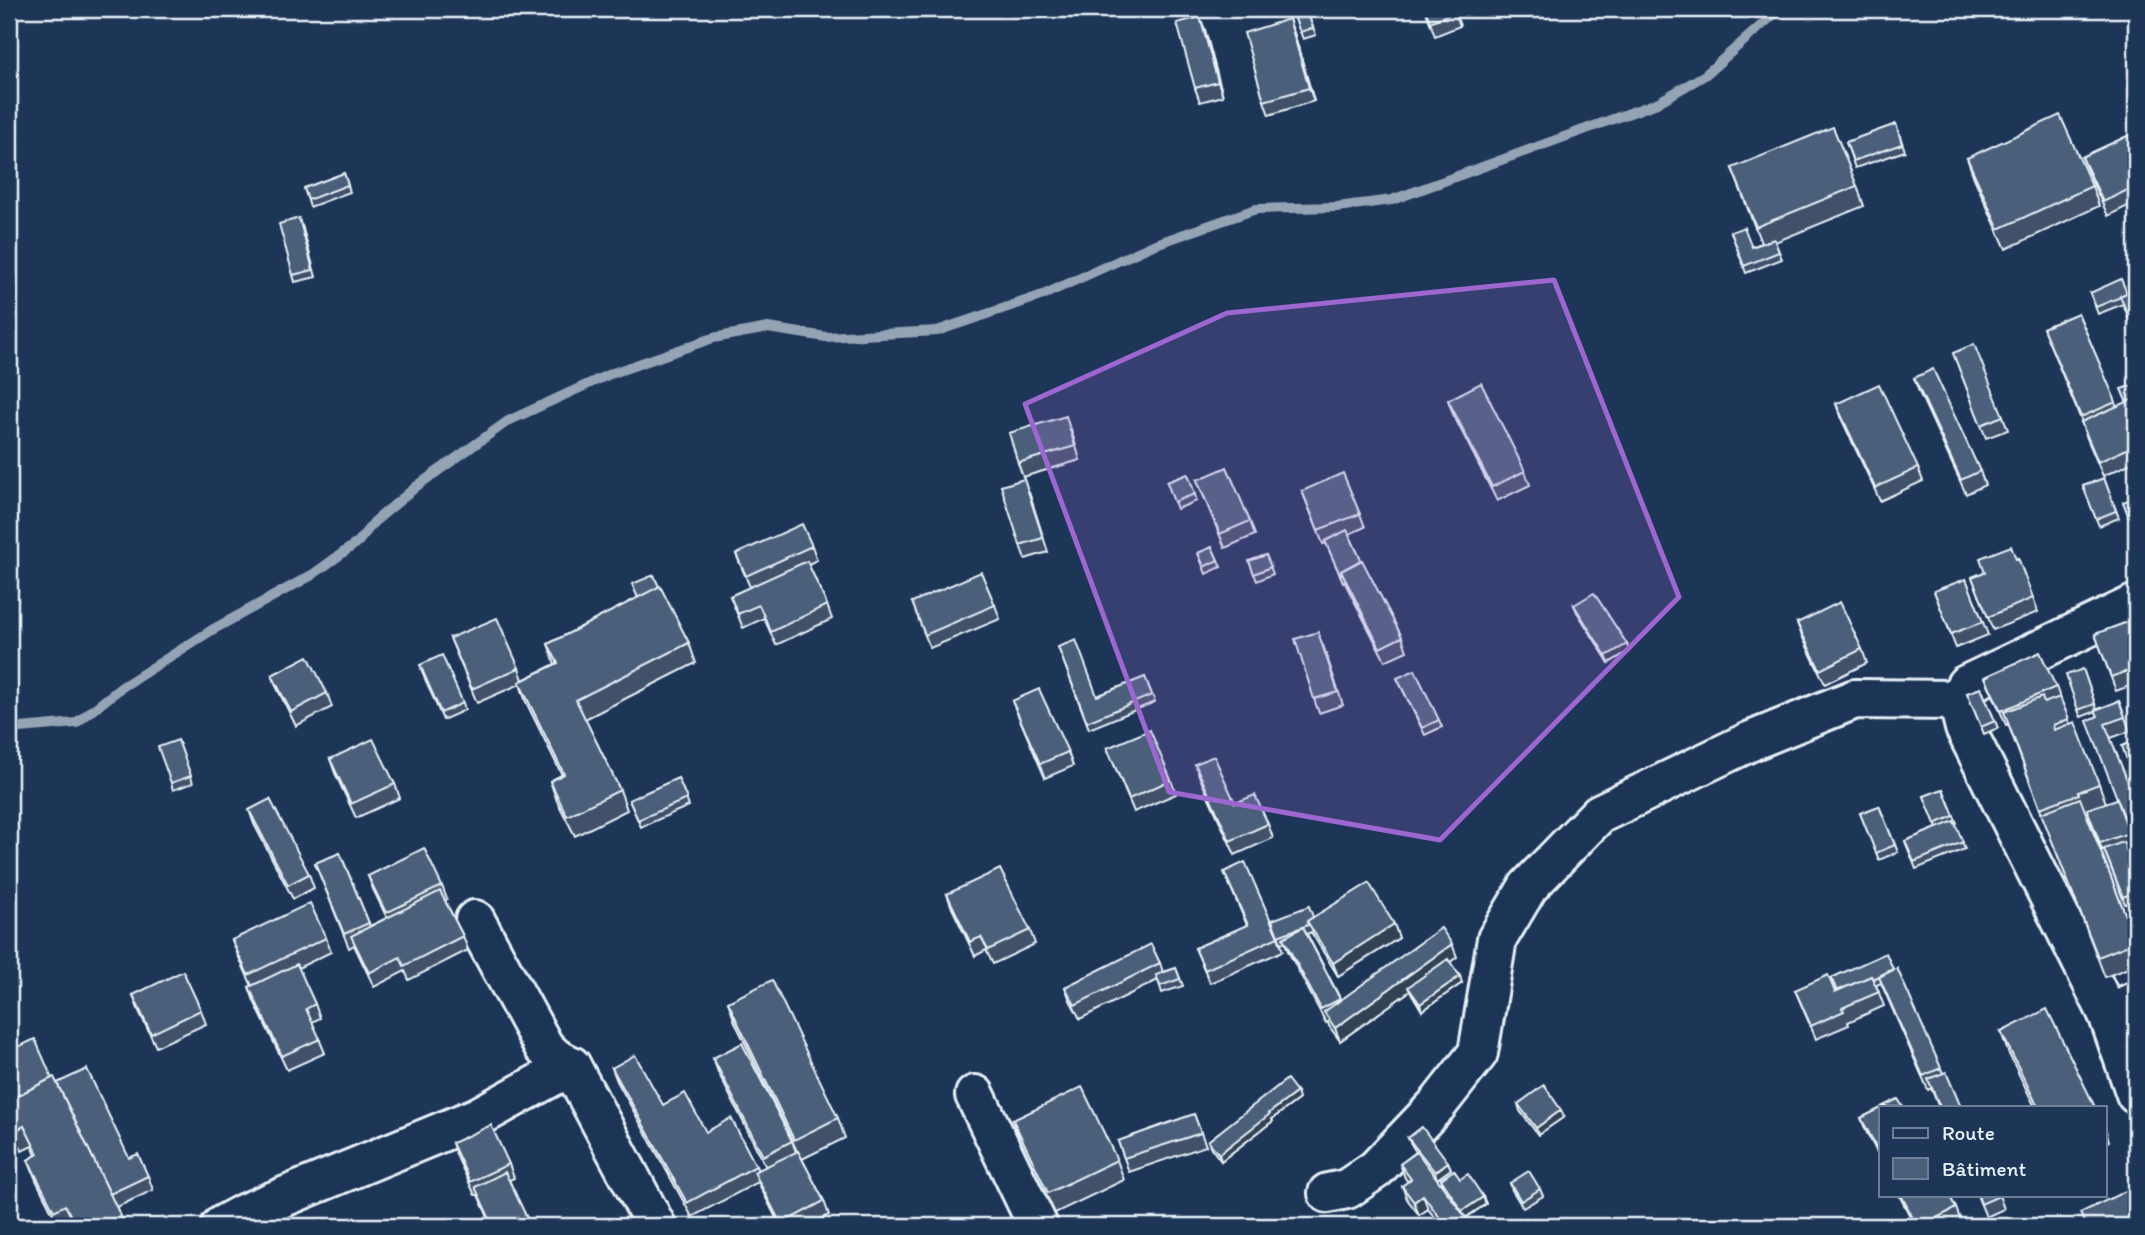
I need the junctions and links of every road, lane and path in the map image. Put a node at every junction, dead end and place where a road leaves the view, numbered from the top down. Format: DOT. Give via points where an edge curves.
graph roads {
  1 [pos="2136,604"];
  2 [pos="1958,700"];
  3 [pos="475,920"];
  4 [pos="2122,1008"];
  5 [pos="571,1066"];
  6 [pos="2136,1094"];
  7 [pos="975,1095"];
  8 [pos="1328,1193"];
  9 [pos="221,1226"];
  10 [pos="656,1226"];
  11 [pos="1038,1226"];
  1 -- 2 [label="street" via="1966,685"];
  2 -- 4 [label="street" via="1965,729"];
  2 -- 8 [label="street" via="1855,699 1751,741 1599,814 1528,887 1497,939 1478,1053 1437,1105 1376,1169 1347,1189"];
  3 -- 5 [label="street" via="544,1047"];
  4 -- 6 [label="street"];
  5 -- 9 [label="street" via="478,1118"];
  5 -- 10 [label="street"];
  7 -- 11 [label="street"];
}
